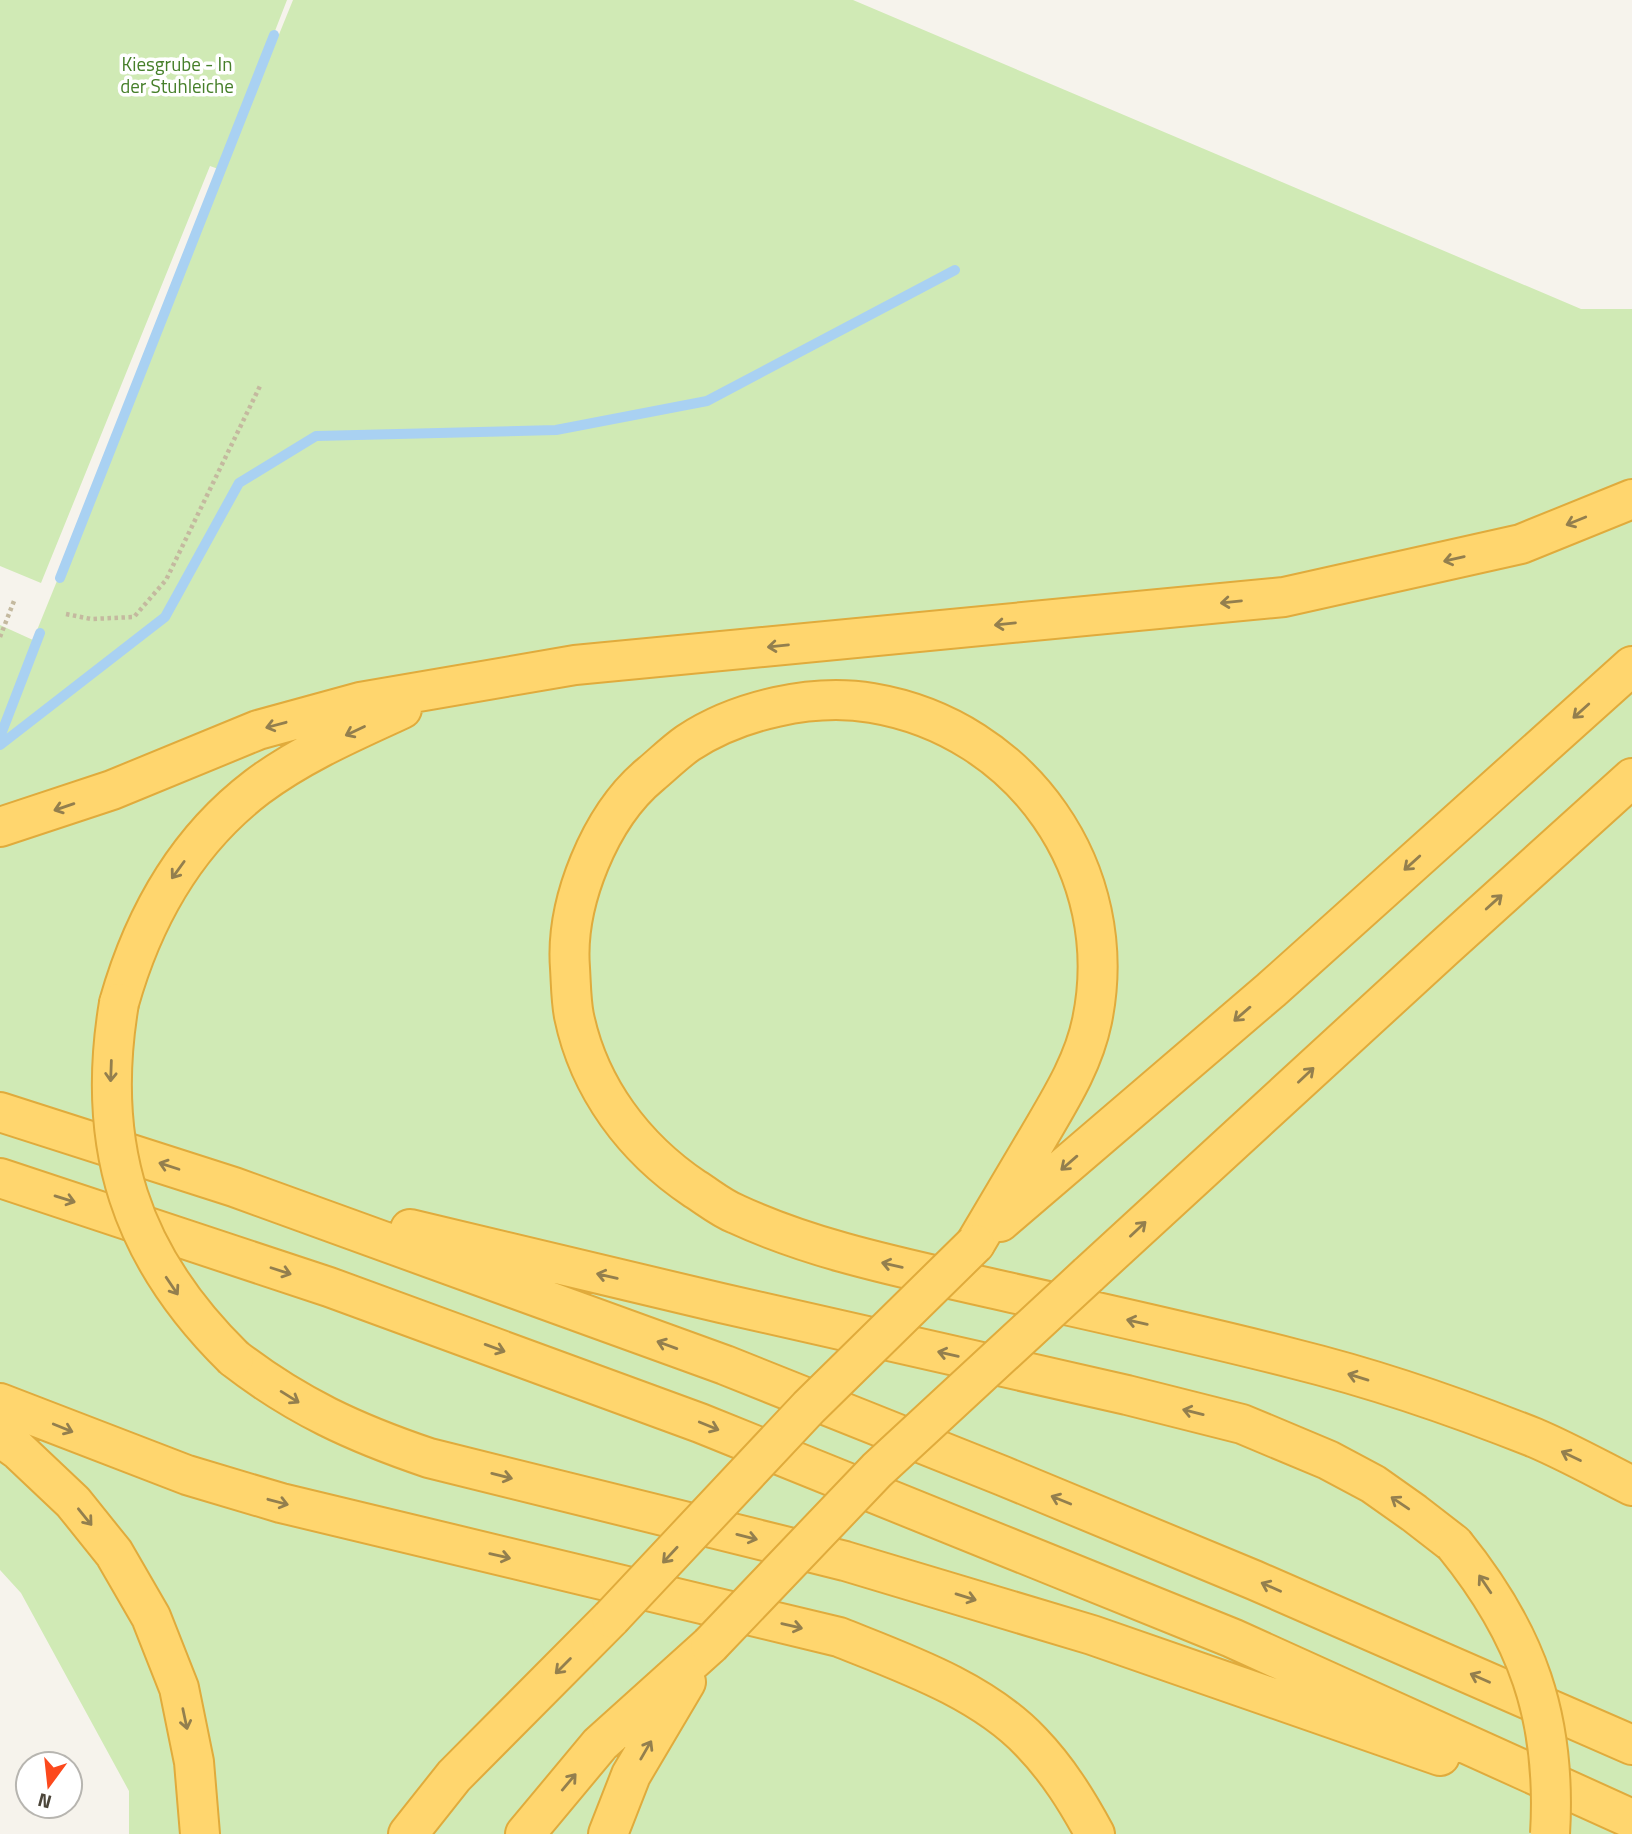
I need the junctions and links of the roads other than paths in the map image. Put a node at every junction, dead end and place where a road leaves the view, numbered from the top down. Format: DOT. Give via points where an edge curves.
graph roads {
  1 [pos="1632,499"];
  2 [pos="1632,666"];
  3 [pos="487,681"];
  4 [pos="1632,778"];
  5 [pos="0,827"];
  6 [pos="0,1112"];
  7 [pos="0,1178"];
  8 [pos="234,1186"];
  9 [pos="975,1244"];
  10 [pos="0,1403"];
  11 [pos="0,1437"];
  12 [pos="1632,1486"];
  13 [pos="710,1645"];
  14 [pos="1632,1745"];
  15 [pos="1632,1820"];
  16 [pos="200,1834"];
  17 [pos="408,1834"];
  18 [pos="525,1834"];
  19 [pos="608,1834"];
  20 [pos="1095,1834"];
  21 [pos="1550,1834"];
  1 -- 3 [label="highway, one-way" via="1521,544 1284,597 575,665"];
  2 -- 9 [label="highway, one-way" via="1271,990"];
  3 -- 5 [label="highway, one-way" via="360,702 258,730 112,790"];
  3 -- 15 [label="highway, one-way, bridge" via="403,709 343,736 257,788 197,845 172,879 136,949 119,1003 111,1070 121,1171 146,1241 208,1332 264,1381 297,1402 429,1458 845,1561 1092,1635"];
  13 -- 4 [label="highway, one-way, bridge" via="877,1470"];
  8 -- 6 [label="highway, one-way"];
  7 -- 15 [label="highway, one-way" via="329,1287 700,1423 1232,1638"];
  14 -- 8 [label="highway, one-way" via="1003,1476 725,1366"];
  21 -- 8 [label="highway, one-way, bridge" via="1551,1760 1545,1721 1520,1645 1502,1609 1454,1544 1373,1484 1318,1455 1242,1424 1127,1395"];
  12 -- 9 [label="highway, one-way" via="1539,1440 1418,1395 1300,1360 867,1259 789,1236 729,1211 670,1172 625,1128 593,1074 573,1014 569,952 579,890 603,833 640,783 688,742 745,715 806,701 869,702 918,714 985,747 1032,789 1068,841 1090,899 1095,936 1098,961 1092,1024 1070,1083"];
  9 -- 17 [label="highway, one-way, bridge" via="809,1407 611,1618 454,1776"];
  10 -- 20 [label="highway, one-way" via="187,1475 281,1503 851,1642 908,1664 981,1701 1030,1740 1071,1789"];
  11 -- 16 [label="highway, one-way" via="73,1502 114,1553 150,1617 179,1688 194,1762"];
  18 -- 13 [label="highway, one-way" via="600,1744"];
  19 -- 13 [label="highway, one-way" via="631,1775"];
}
